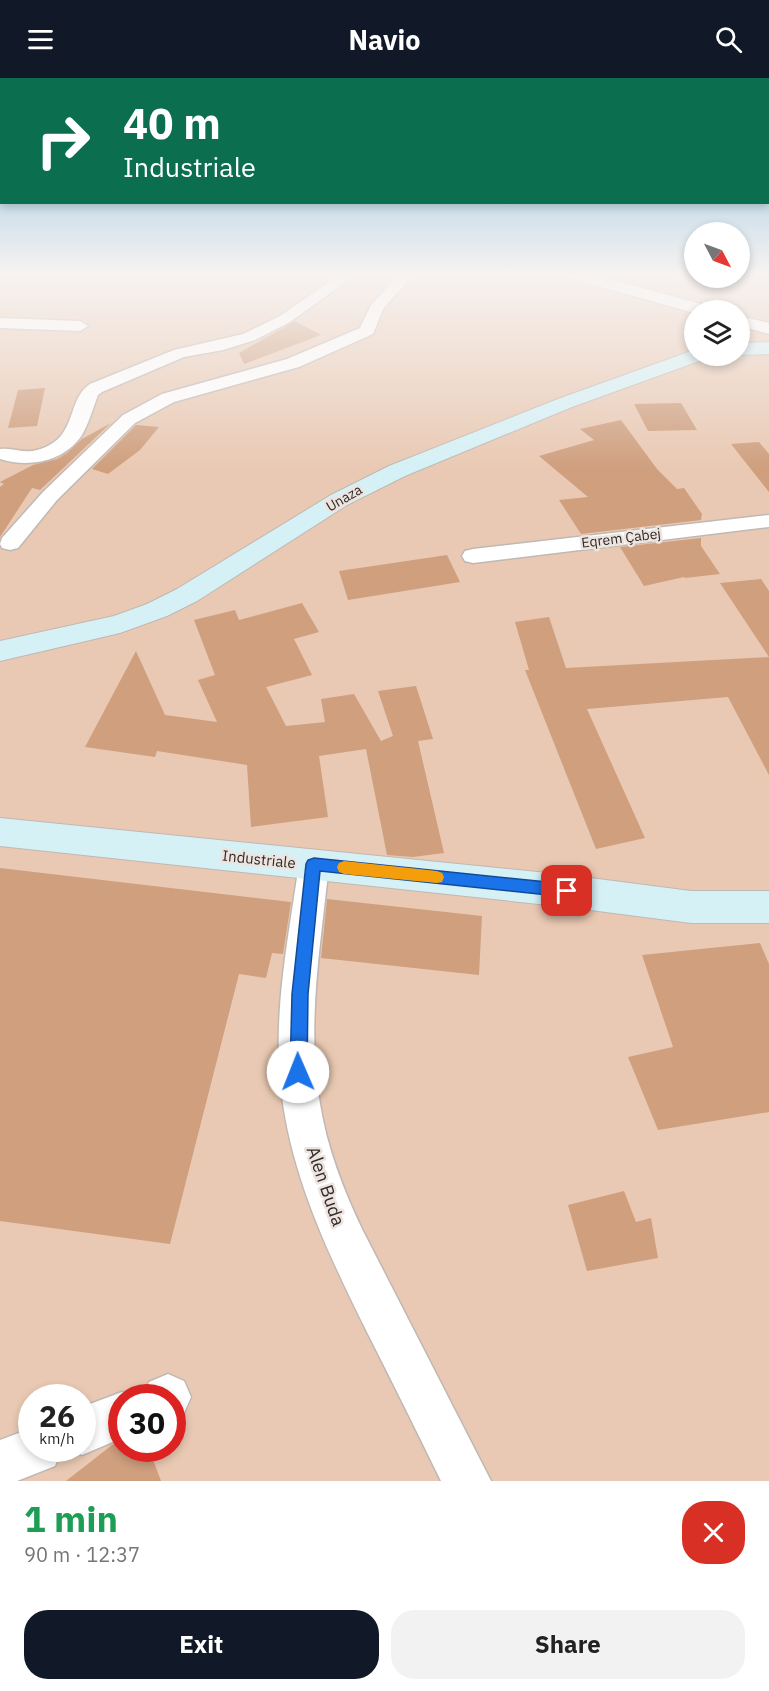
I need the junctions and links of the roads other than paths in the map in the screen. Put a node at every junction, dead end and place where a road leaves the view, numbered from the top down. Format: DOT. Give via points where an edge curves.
graph roads {
  1 [pos="242,338"];
  2 [pos="350,338"];
  3 [pos="769,348"];
  4 [pos="750,349"];
  5 [pos="684,360"];
  6 [pos="4,454"];
  7 [pos="769,521"];
  8 [pos="10,543"];
  9 [pos="473,556"];
  10 [pos="0,651"];
  11 [pos="0,832"];
  12 [pos="314,864"];
  13 [pos="769,907"];
  14 [pos="18,1457"];
  15 [pos="0,1464"];
  16 [pos="466,1481"];
  1 -- 6 [label="street" via="180,353 96,388 90,392 72,435 52,450 22,459"];
  2 -- 8 [label="street" via="293,363 168,398 129,419 50,496"];
  3 -- 4 [label="main road"];
  5 -- 10 [label="main road, Unaza" via="397,471 339,500 187,596 157,610 120,624"];
  7 -- 9 [label="street, Eqrem Çabej"];
  11 -- 12 [label="main road, Industriale"];
  12 -- 13 [label="main road, Industriale" via="691,907"];
  12 -- 16 [label="street, Alen Buda" via="300,994 297,1055 301,1105 317,1168 347,1248"];
  14 -- 15 [label="street"];
}
